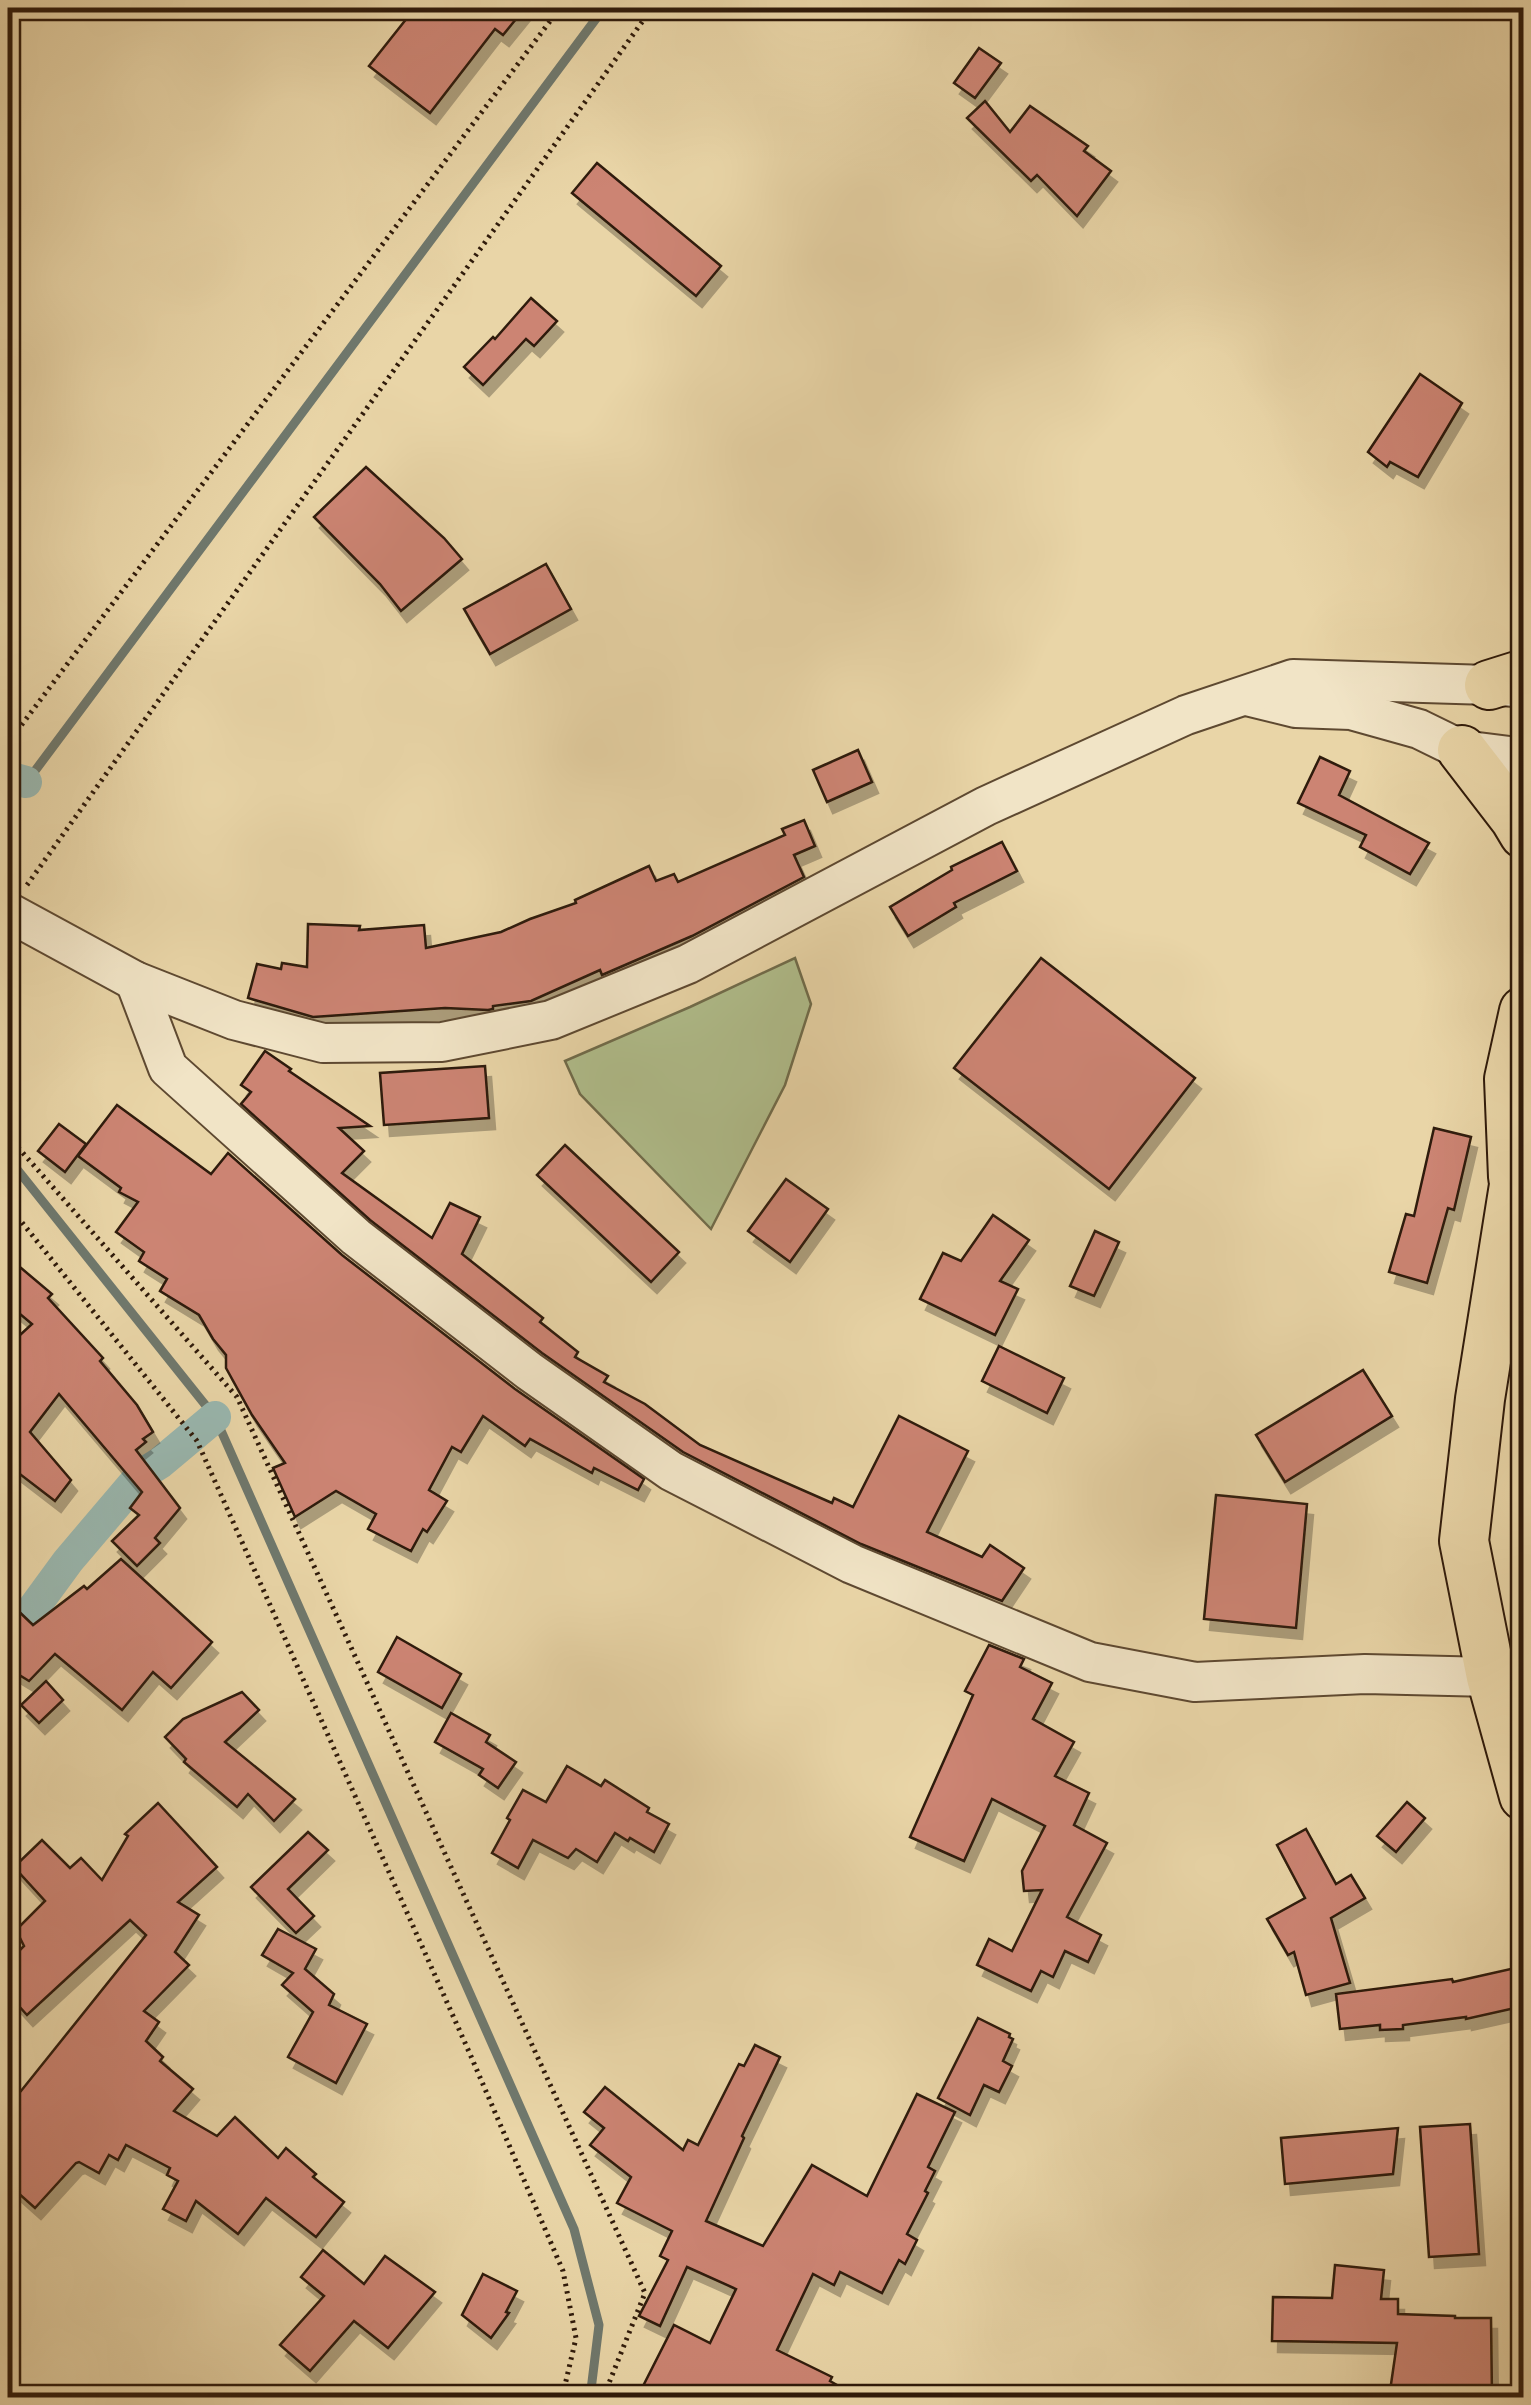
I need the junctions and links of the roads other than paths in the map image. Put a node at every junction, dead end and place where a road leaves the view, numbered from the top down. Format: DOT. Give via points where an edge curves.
graph roads {
  1 [pos="1512,682"];
  2 [pos="1247,696"];
  3 [pos="1462,750"];
  4 [pos="1524,758"];
  5 [pos="1524,834"];
  6 [pos="8,912"];
  7 [pos="135,981"];
  8 [pos="1524,1011"];
  9 [pos="1518,1165"];
  10 [pos="1491,1677"];
  11 [pos="1524,1796"];
  1 -- 2 [label="street" via="1292,679"];
  2 -- 3 [label="street" via="1296,708 1351,710 1419,729"];
  2 -- 7 [label="street" via="1186,715 986,806 688,964 551,1020 442,1042 323,1042 234,1020"];
  3 -- 4 [label="street"];
  3 -- 5 [label="main road"];
  6 -- 7 [label="street"];
  7 -- 10 [label="street" via="168,1068 356,1236 671,1471 803,1539 1090,1662 1194,1682 1365,1674"];
  8 -- 9 [label="main road" via="1509,1078"];
  9 -- 10 [label="main road" via="1464,1542"];
  10 -- 11 [label="main road"];
}
